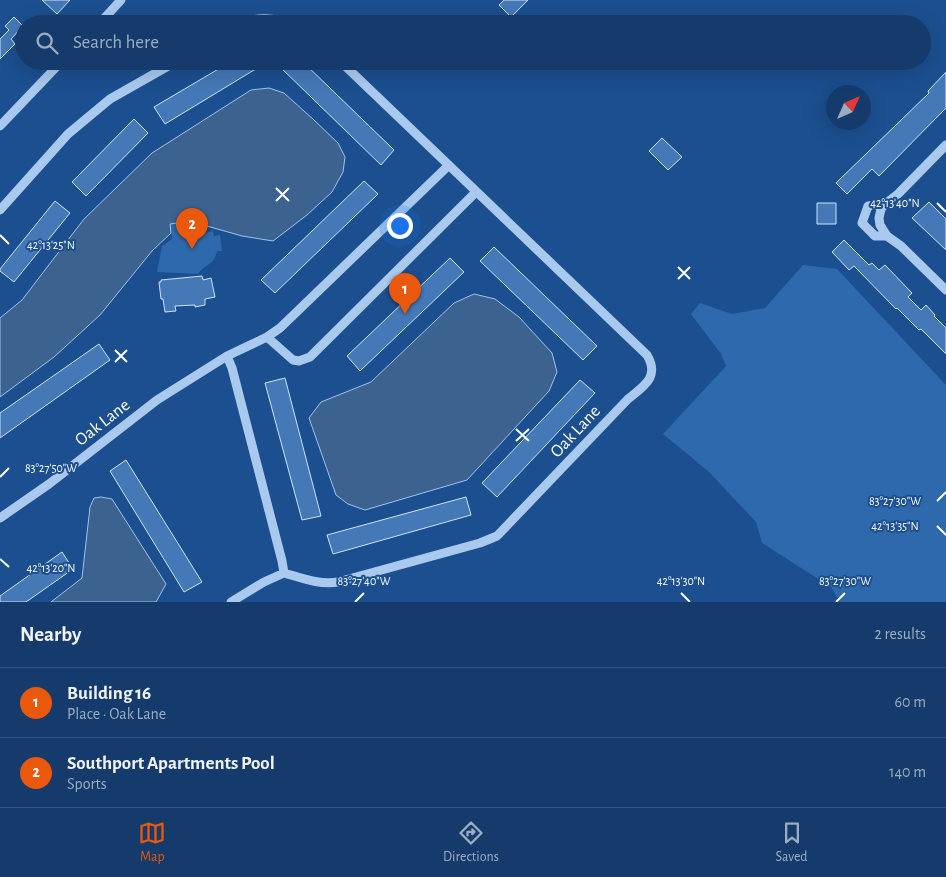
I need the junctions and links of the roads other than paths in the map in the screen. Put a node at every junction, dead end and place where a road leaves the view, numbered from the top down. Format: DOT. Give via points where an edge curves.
graph roads {
  1 [pos="122,0"];
  2 [pos="107,15"];
  3 [pos="53,70"];
  4 [pos="161,70"];
  5 [pos="349,70"];
  6 [pos="0,126"];
  7 [pos="946,145"];
  8 [pos="449,165"];
  9 [pos="476,192"];
  10 [pos="885,204"];
  11 [pos="0,210"];
  12 [pos="887,236"];
  13 [pos="946,290"];
  14 [pos="267,337"];
  15 [pos="227,356"];
  16 [pos="0,518"];
  17 [pos="284,573"];
  18 [pos="232,602"];
  1 -- 2 [label="street"];
  3 -- 6 [label="street"];
  4 -- 11 [label="street" via="110,99 68,134"];
  5 -- 8 [label="street, Oak Lane"];
  7 -- 10 [label="street"];
  8 -- 9 [label="street, Oak Lane"];
  8 -- 14 [label="street, Oak Lane"];
  9 -- 14 [label="street" via="310,357 293,360"];
  9 -- 17 [label="street, Oak Lane" via="647,355 652,370 647,383 490,540 338,582 310,581"];
  10 -- 12 [label="street" via="879,218"];
  10 -- 12 [label="street" via="868,206 862,223 876,236"];
  12 -- 13 [label="street"];
  14 -- 15 [label="street, Oak Lane"];
  15 -- 16 [label="street, Oak Lane" via="157,400 50,484"];
  15 -- 17 [label="street"];
  17 -- 18 [label="street"];
}
